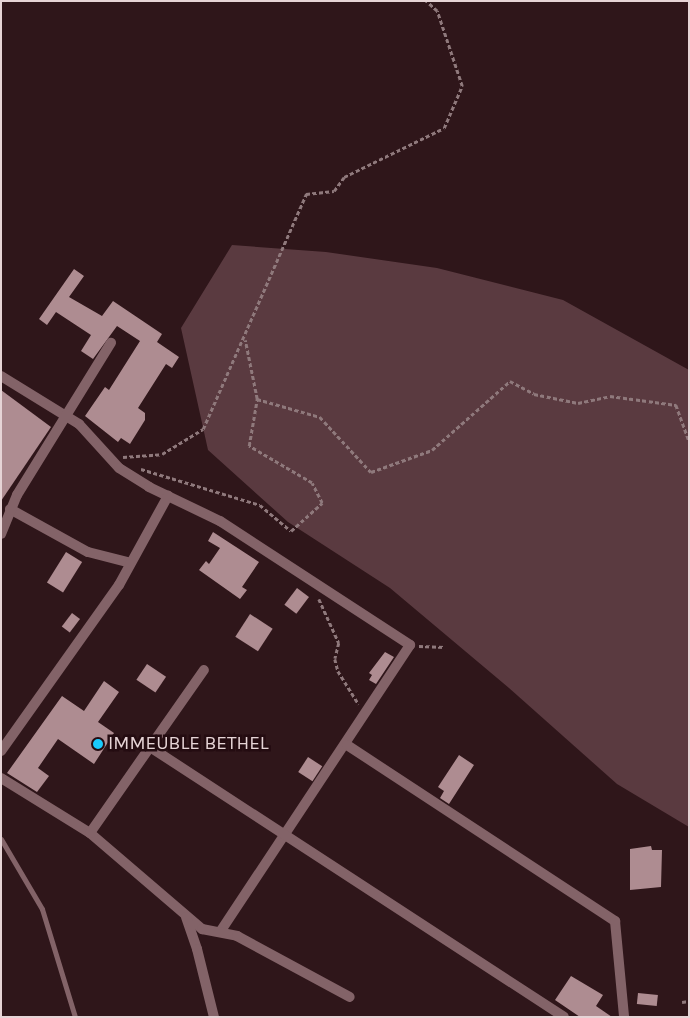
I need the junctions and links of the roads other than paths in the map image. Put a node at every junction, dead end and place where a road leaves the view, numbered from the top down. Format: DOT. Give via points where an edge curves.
graph roads {
  1 [pos="111,343"];
  2 [pos="1,376"];
  3 [pos="66,416"];
  4 [pos="168,496"];
  5 [pos="10,509"];
  6 [pos="1,534"];
  7 [pos="131,563"];
  8 [pos="204,670"];
  9 [pos="347,745"];
  10 [pos="150,747"];
  11 [pos="1,751"];
  12 [pos="1,778"];
  13 [pos="90,833"];
  14 [pos="286,835"];
  15 [pos="1,839"];
  16 [pos="186,915"];
  17 [pos="221,930"];
  18 [pos="350,997"];
  19 [pos="75,1017"];
  20 [pos="214,1017"];
  21 [pos="564,1017"];
  22 [pos="624,1017"];
  1 -- 3 [label="street"];
  2 -- 3 [label="street"];
  3 -- 4 [label="street" via="90,434 109,458 134,478"];
  3 -- 5 [label="street"];
  4 -- 7 [label="street"];
  4 -- 9 [label="street" via="228,526 410,645"];
  5 -- 6 [label="street"];
  5 -- 7 [label="street" via="88,552"];
  7 -- 11 [label="street" via="119,585"];
  8 -- 10 [label="street"];
  9 -- 14 [label="street"];
  9 -- 22 [label="street" via="614,921"];
  10 -- 13 [label="street"];
  10 -- 14 [label="street"];
  12 -- 13 [label="street"];
  13 -- 16 [label="street"];
  14 -- 17 [label="street"];
  14 -- 21 [label="street"];
  15 -- 19 [label="lane" via="42,909"];
  16 -- 17 [label="street" via="202,928"];
  16 -- 20 [label="street" via="198,949"];
  17 -- 18 [label="street"];
}
